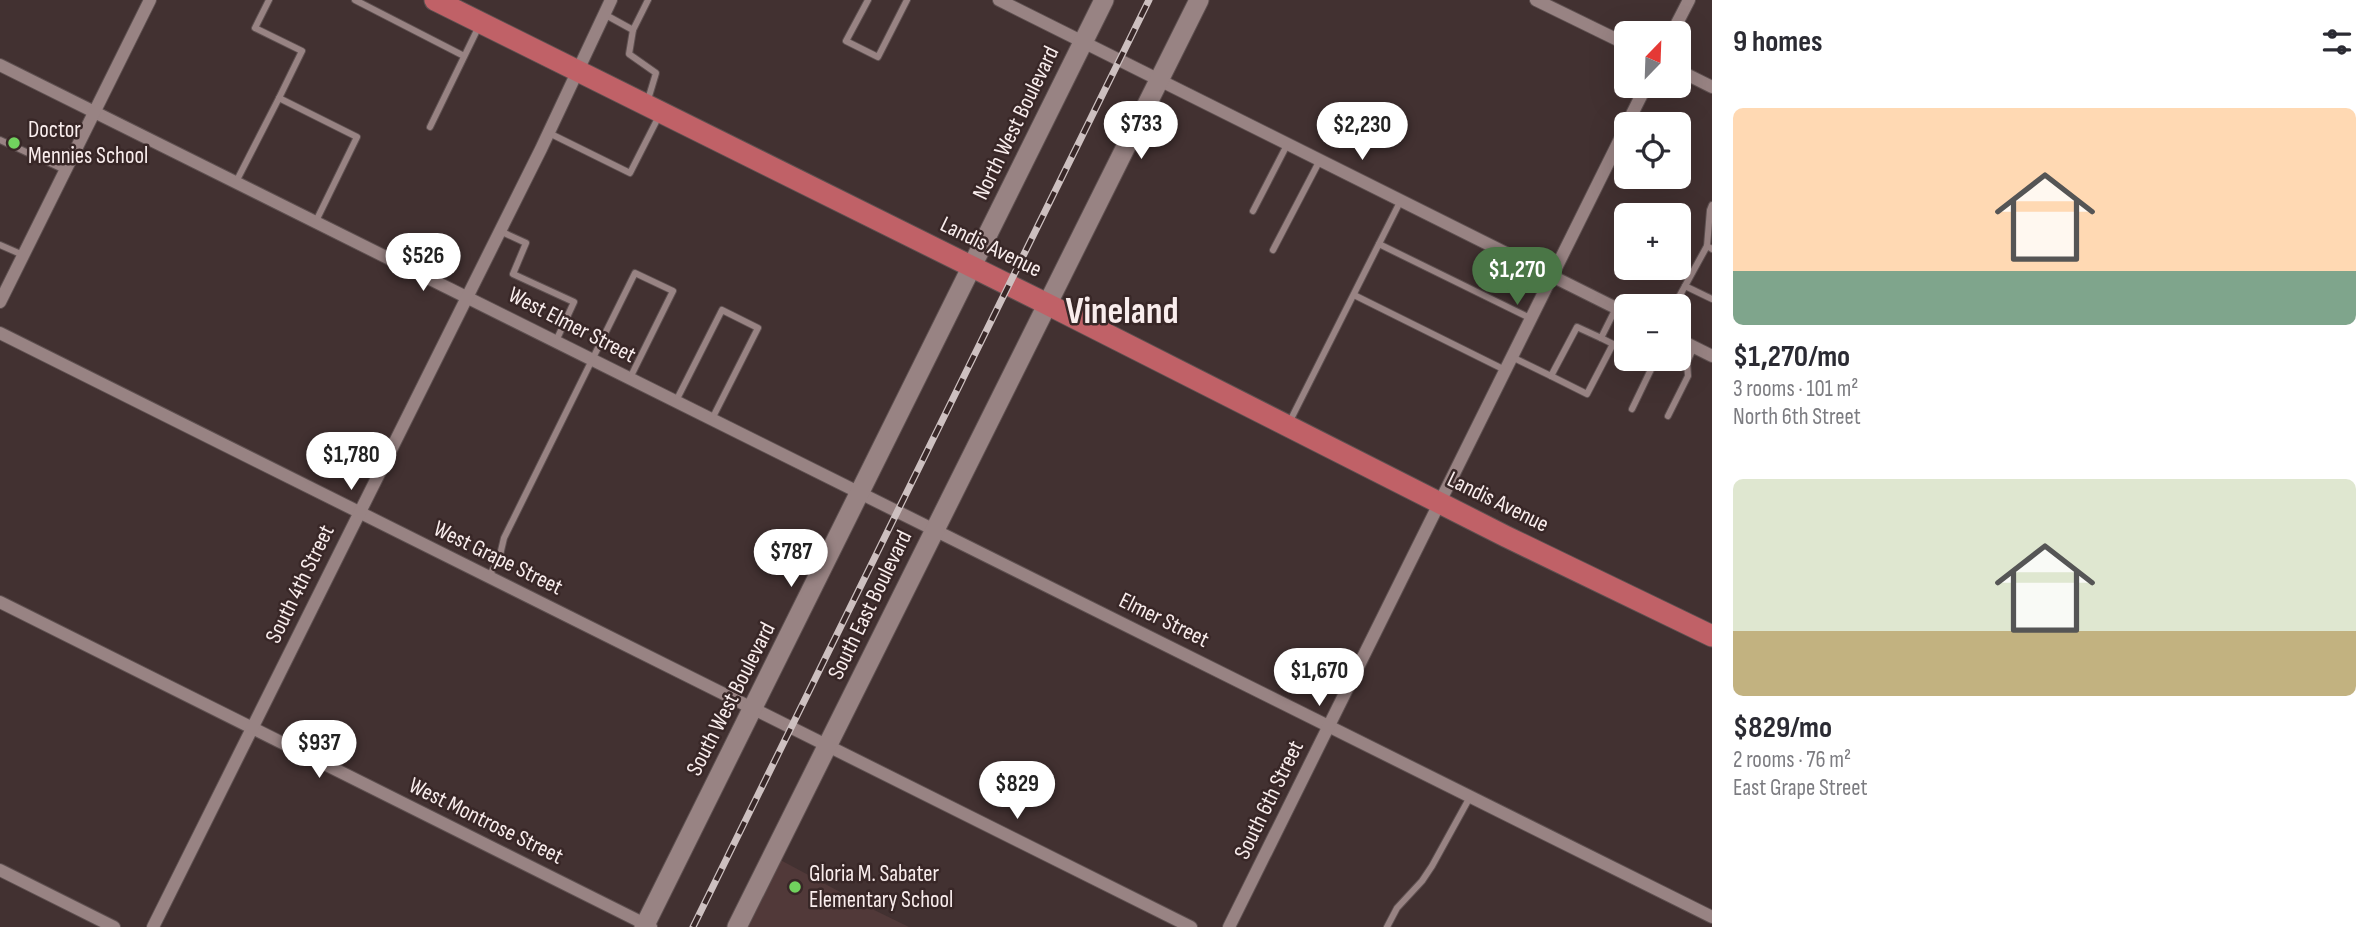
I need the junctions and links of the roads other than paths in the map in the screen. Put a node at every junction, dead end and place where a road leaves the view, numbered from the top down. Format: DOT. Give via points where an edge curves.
graph roads {
  1 [pos="150,0"];
  2 [pos="269,0"];
  3 [pos="355,0"];
  4 [pos="435,0"];
  5 [pos="611,0"];
  6 [pos="648,0"];
  7 [pos="867,0"];
  8 [pos="907,0"];
  9 [pos="999,0"];
  10 [pos="1104,0"];
  11 [pos="1199,0"];
  12 [pos="1536,0"];
  13 [pos="1689,0"];
  14 [pos="604,14"];
  15 [pos="1678,21"];
  16 [pos="480,23"];
  17 [pos="633,30"];
  18 [pos="1614,38"];
  19 [pos="1084,42"];
  20 [pos="464,56"];
  21 [pos="0,65"];
  22 [pos="579,71"];
  23 [pos="1691,76"];
  24 [pos="1160,79"];
  25 [pos="1712,87"];
  26 [pos="279,98"];
  27 [pos="653,109"];
  28 [pos="94,112"];
  29 [pos="430,127"];
  30 [pos="549,133"];
  31 [pos="0,140"];
  32 [pos="1288,143"];
  33 [pos="1614,149"];
  34 [pos="1320,160"];
  35 [pos="65,170"];
  36 [pos="236,182"];
  37 [pos="1401,200"];
  38 [pos="1712,205"];
  39 [pos="1253,211"];
  40 [pos="316,222"];
  41 [pos="500,230"];
  42 [pos="1380,244"];
  43 [pos="0,245"];
  44 [pos="1710,247"];
  45 [pos="1273,250"];
  46 [pos="23,255"];
  47 [pos="972,267"];
  48 [pos="1552,276"];
  49 [pos="1685,286"];
  50 [pos="1681,294"];
  51 [pos="1354,295"];
  52 [pos="467,296"];
  53 [pos="1712,299"];
  54 [pos="0,302"];
  55 [pos="1047,304"];
  56 [pos="1614,307"];
  57 [pos="1530,318"];
  58 [pos="1614,320"];
  59 [pos="0,333"];
  60 [pos="1601,338"];
  61 [pos="556,341"];
  62 [pos="1691,346"];
  63 [pos="1694,347"];
  64 [pos="1511,356"];
  65 [pos="1712,356"];
  66 [pos="593,360"];
  67 [pos="1505,370"];
  68 [pos="1650,371"];
  69 [pos="1551,376"];
  70 [pos="630,378"];
  71 [pos="676,401"];
  72 [pos="1632,409"];
  73 [pos="1668,416"];
  74 [pos="712,419"];
  75 [pos="1287,426"];
  76 [pos="861,493"];
  77 [pos="1438,503"];
  78 [pos="359,513"];
  79 [pos="935,530"];
  80 [pos="489,577"];
  81 [pos="0,602"];
  82 [pos="1712,636"];
  83 [pos="754,708"];
  84 [pos="1329,726"];
  85 [pos="252,728"];
  86 [pos="828,745"];
  87 [pos="1471,796"];
  88 [pos="0,870"];
  89 [pos="1712,917"];
  90 [pos="647,926"];
  91 [pos="114,927"];
  92 [pos="153,927"];
  93 [pos="737,927"];
  94 [pos="1191,927"];
  95 [pos="1229,927"];
  96 [pos="1387,927"];
  1 -- 28 [label="street"];
  2 -- 26 [label="lane" via="255,28 302,51"];
  3 -- 20 [label="lane"];
  4 -- 16 [label="main road, Landis Avenue"];
  5 -- 14 [label="street, South 4th Street"];
  6 -- 17 [label="lane"];
  7 -- 8 [label="lane" via="846,41 878,57"];
  9 -- 19 [label="street"];
  10 -- 19 [label="main road, North West Boulevard"];
  11 -- 24 [label="main road, South East Boulevard"];
  12 -- 18 [label="street"];
  13 -- 15 [label="street"];
  14 -- 17 [label="lane"];
  14 -- 22 [label="street, South 4th Street"];
  16 -- 20 [label="lane"];
  16 -- 22 [label="main road, Landis Avenue"];
  17 -- 27 [label="lane" via="629,54 656,73"];
  19 -- 24 [label="street"];
  19 -- 47 [label="main road, North West Boulevard"];
  20 -- 29 [label="lane"];
  21 -- 28 [label="street, West Elmer Street"];
  22 -- 27 [label="main road, Landis Avenue"];
  22 -- 30 [label="street, South 4th Street"];
  23 -- 25 [label="street"];
  24 -- 32 [label="street"];
  24 -- 55 [label="main road, South East Boulevard"];
  26 -- 36 [label="lane"];
  26 -- 40 [label="lane" via="357,137"];
  27 -- 30 [label="lane" via="630,173"];
  27 -- 47 [label="main road, Landis Avenue"];
  28 -- 35 [label="street"];
  28 -- 36 [label="street, West Elmer Street"];
  30 -- 41 [label="street, South 4th Street"];
  31 -- 35 [label="lane"];
  32 -- 34 [label="street"];
  32 -- 39 [label="lane"];
  33 -- 48 [label="street, South 6th Street"];
  34 -- 37 [label="street"];
  34 -- 45 [label="lane"];
  35 -- 46 [label="street"];
  36 -- 40 [label="street, West Elmer Street"];
  37 -- 42 [label="lane"];
  37 -- 48 [label="street"];
  38 -- 44 [label="lane"];
  40 -- 52 [label="street, West Elmer Street"];
  41 -- 52 [label="street, South 4th Street"];
  41 -- 61 [label="lane" via="526,243 513,274 574,302"];
  42 -- 51 [label="lane"];
  42 -- 57 [label="lane"];
  43 -- 46 [label="lane"];
  44 -- 49 [label="lane"];
  46 -- 54 [label="street"];
  47 -- 55 [label="main road, Landis Avenue"];
  47 -- 76 [label="main road, South West Boulevard"];
  48 -- 56 [label="street"];
  48 -- 57 [label="street, South 6th Street"];
  49 -- 50 [label="lane"];
  49 -- 53 [label="lane"];
  51 -- 67 [label="lane"];
  51 -- 75 [label="lane"];
  52 -- 61 [label="street, West Elmer Street"];
  52 -- 78 [label="street, South 4th Street"];
  55 -- 75 [label="main road, Landis Avenue"];
  55 -- 79 [label="main road, South East Boulevard"];
  57 -- 64 [label="street, South 6th Street"];
  58 -- 60 [label="lane"];
  59 -- 78 [label="street, West Grape Street"];
  60 -- 69 [label="lane" via="1577,327"];
  60 -- 69 [label="lane" via="1613,344 1587,394"];
  61 -- 66 [label="street, West Elmer Street"];
  62 -- 63 [label="street"];
  63 -- 65 [label="street"];
  63 -- 73 [label="lane" via="1686,362 1688,376"];
  64 -- 67 [label="street, South 6th Street"];
  64 -- 69 [label="lane"];
  66 -- 70 [label="street, West Elmer Street"];
  66 -- 70 [label="lane" via="635,273 673,291"];
  66 -- 80 [label="lane"];
  67 -- 77 [label="street, South 6th Street"];
  68 -- 72 [label="lane"];
  70 -- 71 [label="street, West Elmer Street"];
  71 -- 74 [label="street, West Elmer Street"];
  71 -- 74 [label="lane" via="722,310 734,315 758,328"];
  74 -- 76 [label="street, West Elmer Street"];
  75 -- 77 [label="main road, Landis Avenue"];
  76 -- 79 [label="street, Elmer Street"];
  76 -- 83 [label="main road, South West Boulevard"];
  77 -- 82 [label="main road, Landis Avenue"];
  77 -- 84 [label="street, South 6th Street"];
  78 -- 80 [label="street, West Grape Street"];
  78 -- 85 [label="street, South 4th Street"];
  79 -- 84 [label="street, Elmer Street"];
  79 -- 86 [label="main road, South East Boulevard"];
  80 -- 83 [label="street, West Grape Street"];
  81 -- 85 [label="street, West Montrose Street"];
  83 -- 86 [label="street, West Grape Street"];
  83 -- 90 [label="main road, South West Boulevard"];
  84 -- 87 [label="street, Elmer Street"];
  84 -- 95 [label="street, South 6th Street"];
  85 -- 90 [label="street, West Montrose Street"];
  85 -- 92 [label="street, South 4th Street"];
  86 -- 93 [label="main road, South East Boulevard"];
  86 -- 94 [label="street, West Grape Street"];
  87 -- 89 [label="street, Elmer Street"];
  87 -- 96 [label="lane" via="1432,866"];
  88 -- 91 [label="street"];
}
